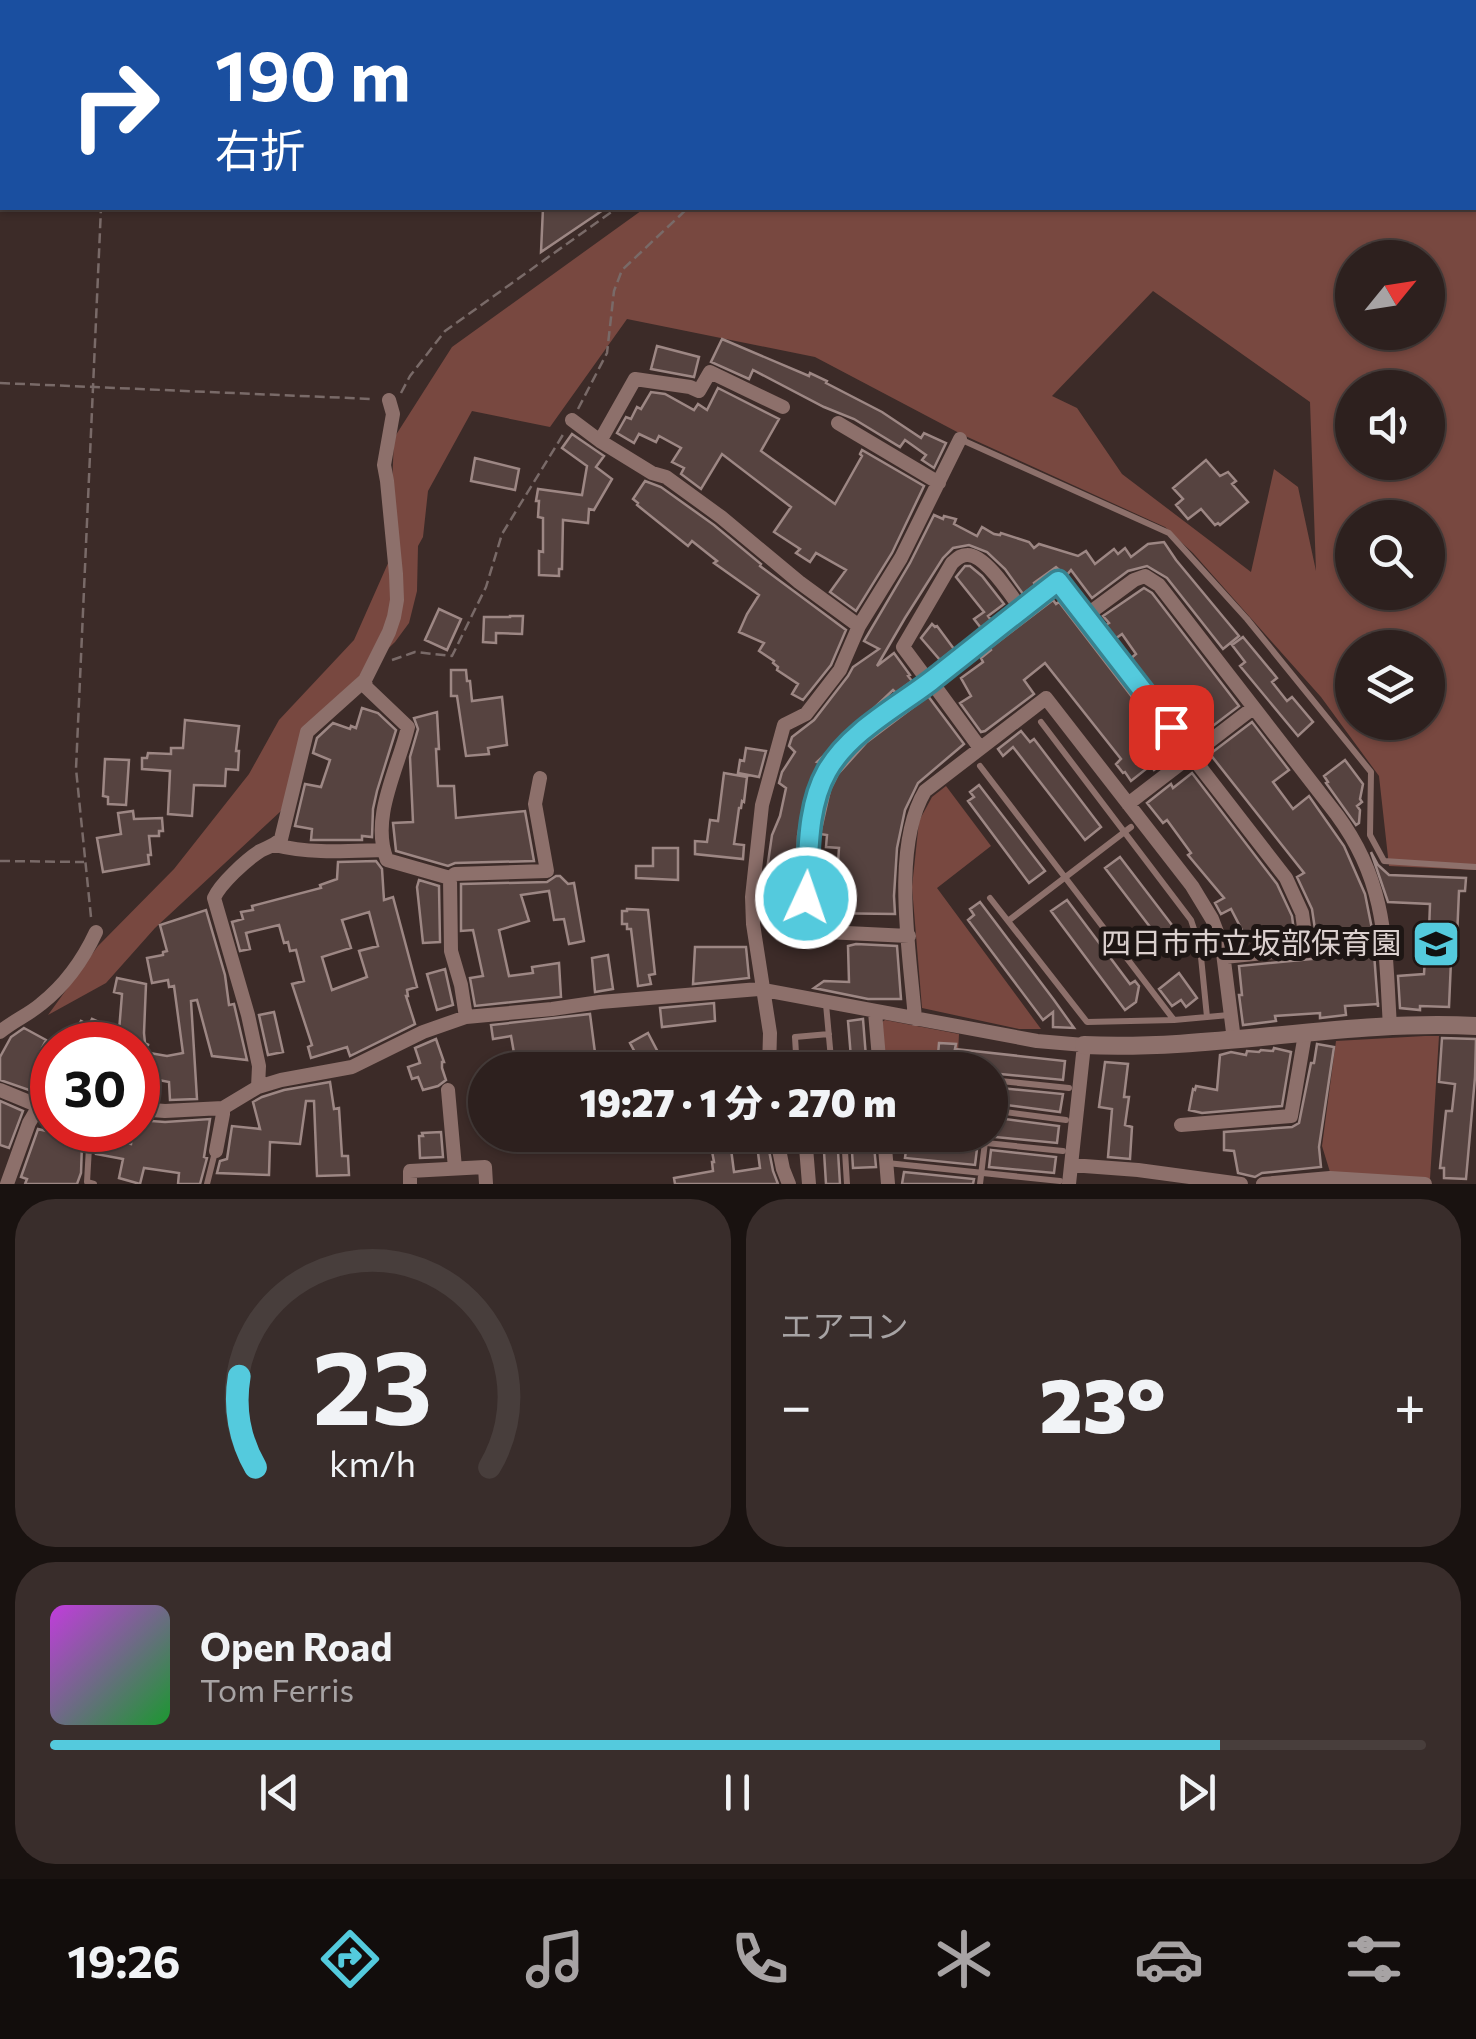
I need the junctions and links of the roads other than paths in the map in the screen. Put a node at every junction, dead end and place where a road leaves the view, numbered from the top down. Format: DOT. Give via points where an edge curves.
graph roads {
  1 [pos="389,400"];
  2 [pos="783,408"];
  3 [pos="572,420"];
  4 [pos="838,422"];
  5 [pos="960,439"];
  6 [pos="600,442"];
  7 [pos="940,483"];
  8 [pos="1022,609"];
  9 [pos="1084,617"];
  10 [pos="859,626"];
  11 [pos="365,680"];
  12 [pos="930,682"];
  13 [pos="1253,708"];
  14 [pos="1041,722"];
  15 [pos="980,748"];
  16 [pos="1192,755"];
  17 [pos="980,766"];
  18 [pos="540,778"];
  19 [pos="1128,804"];
  20 [pos="1128,829"];
  21 [pos="275,845"];
  22 [pos="383,850"];
  23 [pos="1476,868"];
  24 [pos="450,878"];
  25 [pos="1065,878"];
  26 [pos="990,898"];
  27 [pos="1008,921"];
  28 [pos="96,932"];
  29 [pos="908,936"];
  30 [pos="1384,940"];
  31 [pos="1308,948"];
  32 [pos="1224,957"];
  33 [pos="765,991"];
  34 [pos="826,1002"];
  35 [pos="875,1012"];
  36 [pos="1231,1015"];
  37 [pos="466,1017"];
  38 [pos="1207,1017"];
  39 [pos="915,1019"];
  40 [pos="1174,1020"];
  41 [pos="1476,1026"];
  42 [pos="1390,1027"];
  43 [pos="0,1032"];
  44 [pos="829,1034"];
  45 [pos="1305,1034"];
  46 [pos="1234,1040"];
  47 [pos="1084,1045"];
  48 [pos="770,1052"];
  49 [pos="796,1052"];
  50 [pos="830,1052"];
  51 [pos="878,1052"];
  52 [pos="1008,1082"];
  53 [pos="258,1087"];
  54 [pos="1070,1088"];
  55 [pos="0,1090"];
  56 [pos="448,1090"];
  57 [pos="30,1102"];
  58 [pos="222,1108"];
  59 [pos="160,1110"];
  60 [pos="1008,1112"];
  61 [pos="1066,1120"];
  62 [pos="30,1122"];
  63 [pos="1181,1125"];
  64 [pos="1008,1145"];
  65 [pos="216,1151"];
  66 [pos="1063,1151"];
  67 [pos="89,1152"];
  68 [pos="780,1152"];
  69 [pos="807,1152"];
  70 [pos="845,1152"];
  71 [pos="885,1152"];
  72 [pos="984,1152"];
  73 [pos="886,1162"];
  74 [pos="1071,1165"];
  75 [pos="455,1168"];
  76 [pos="982,1172"];
  77 [pos="1125,1177"];
  78 [pos="1192,1181"];
  79 [pos="1064,1182"];
  80 [pos="1316,1182"];
  81 [pos="886,1183"];
  82 [pos="7,1184"];
  83 [pos="94,1184"];
  84 [pos="207,1184"];
  85 [pos="410,1184"];
  86 [pos="486,1184"];
  87 [pos="789,1184"];
  88 [pos="809,1184"];
  89 [pos="847,1184"];
  90 [pos="980,1184"];
  91 [pos="1241,1184"];
  92 [pos="1264,1184"];
  93 [pos="1426,1184"];
  1 -- 11 [label="street" via="393,414 384,465 397,600"];
  2 -- 6 [label="street" via="710,372 699,392 635,379"];
  3 -- 6 [label="street"];
  4 -- 7 [label="street"];
  5 -- 7 [label="street"];
  5 -- 23 [label="lane" via="1169,534 1371,772 1370,835 1384,861"];
  6 -- 10 [label="street" via="666,477"];
  7 -- 10 [label="street"];
  8 -- 9 [label="street" via="1058,581"];
  8 -- 12 [label="street"];
  8 -- 12 [label="street" via="983,561 970,555 952,563 904,647"];
  9 -- 13 [label="street" via="1134,580 1150,578"];
  9 -- 16 [label="street"];
  10 -- 33 [label="street" via="840,670 806,714 784,726 762,806 752,897"];
  11 -- 21 [label="street" via="307,732"];
  11 -- 22 [label="street" via="408,727 385,804"];
  12 -- 15 [label="street"];
  12 -- 29 [label="street" via="835,759 817,795 810,832 804,931"];
  13 -- 16 [label="street"];
  13 -- 30 [label="street" via="1358,848 1379,903"];
  14 -- 20 [label="lane"];
  15 -- 19 [label="street" via="1046,698"];
  15 -- 29 [label="street" via="925,791 912,818"];
  16 -- 19 [label="street"];
  16 -- 31 [label="street" via="1286,878"];
  17 -- 25 [label="lane"];
  18 -- 24 [label="street" via="535,804 546,871"];
  19 -- 32 [label="street" via="1203,903"];
  20 -- 25 [label="lane"];
  20 -- 38 [label="lane" via="1191,920"];
  21 -- 22 [label="street"];
  21 -- 53 [label="street" via="255,854 214,898 248,1016"];
  22 -- 24 [label="street" via="387,860"];
  24 -- 37 [label="street" via="450,952"];
  25 -- 27 [label="lane"];
  25 -- 40 [label="lane"];
  26 -- 27 [label="lane"];
  27 -- 40 [label="lane" via="1086,1022"];
  28 -- 43 [label="street" via="59,988"];
  29 -- 39 [label="street"];
  30 -- 31 [label="street"];
  30 -- 42 [label="street"];
  31 -- 32 [label="street"];
  32 -- 36 [label="street"];
  33 -- 34 [label="street"];
  33 -- 37 [label="street"];
  33 -- 48 [label="street"];
  34 -- 35 [label="street"];
  34 -- 44 [label="lane"];
  35 -- 39 [label="street"];
  35 -- 51 [label="street"];
  36 -- 38 [label="lane"];
  36 -- 46 [label="street"];
  37 -- 53 [label="street" via="352,1067"];
  38 -- 40 [label="lane"];
  39 -- 47 [label="street"];
  41 -- 42 [label="street"];
  42 -- 45 [label="street"];
  44 -- 49 [label="lane" via="795,1038"];
  44 -- 50 [label="lane"];
  45 -- 46 [label="street"];
  45 -- 63 [label="street" via="1291,1116"];
  46 -- 47 [label="street"];
  47 -- 74 [label="street"];
  52 -- 54 [label="lane"];
  53 -- 58 [label="street"];
  55 -- 57 [label="street"];
  56 -- 75 [label="street"];
  58 -- 59 [label="street"];
  58 -- 65 [label="street"];
  60 -- 61 [label="lane"];
  62 -- 82 [label="street"];
  64 -- 66 [label="lane"];
  65 -- 84 [label="lane"];
  67 -- 83 [label="lane" via="87,1182"];
  68 -- 87 [label="street"];
  69 -- 88 [label="street"];
  70 -- 89 [label="lane"];
  71 -- 73 [label="street"];
  72 -- 76 [label="lane"];
  73 -- 76 [label="lane"];
  73 -- 81 [label="street"];
  74 -- 77 [label="street"];
  74 -- 79 [label="street"];
  75 -- 85 [label="street" via="410,1171"];
  75 -- 86 [label="street" via="485,1168"];
  76 -- 79 [label="lane"];
  76 -- 90 [label="lane"];
  77 -- 78 [label="street" via="1138,1170"];
  78 -- 91 [label="street"];
  80 -- 92 [label="street"];
  80 -- 93 [label="street"];
}
